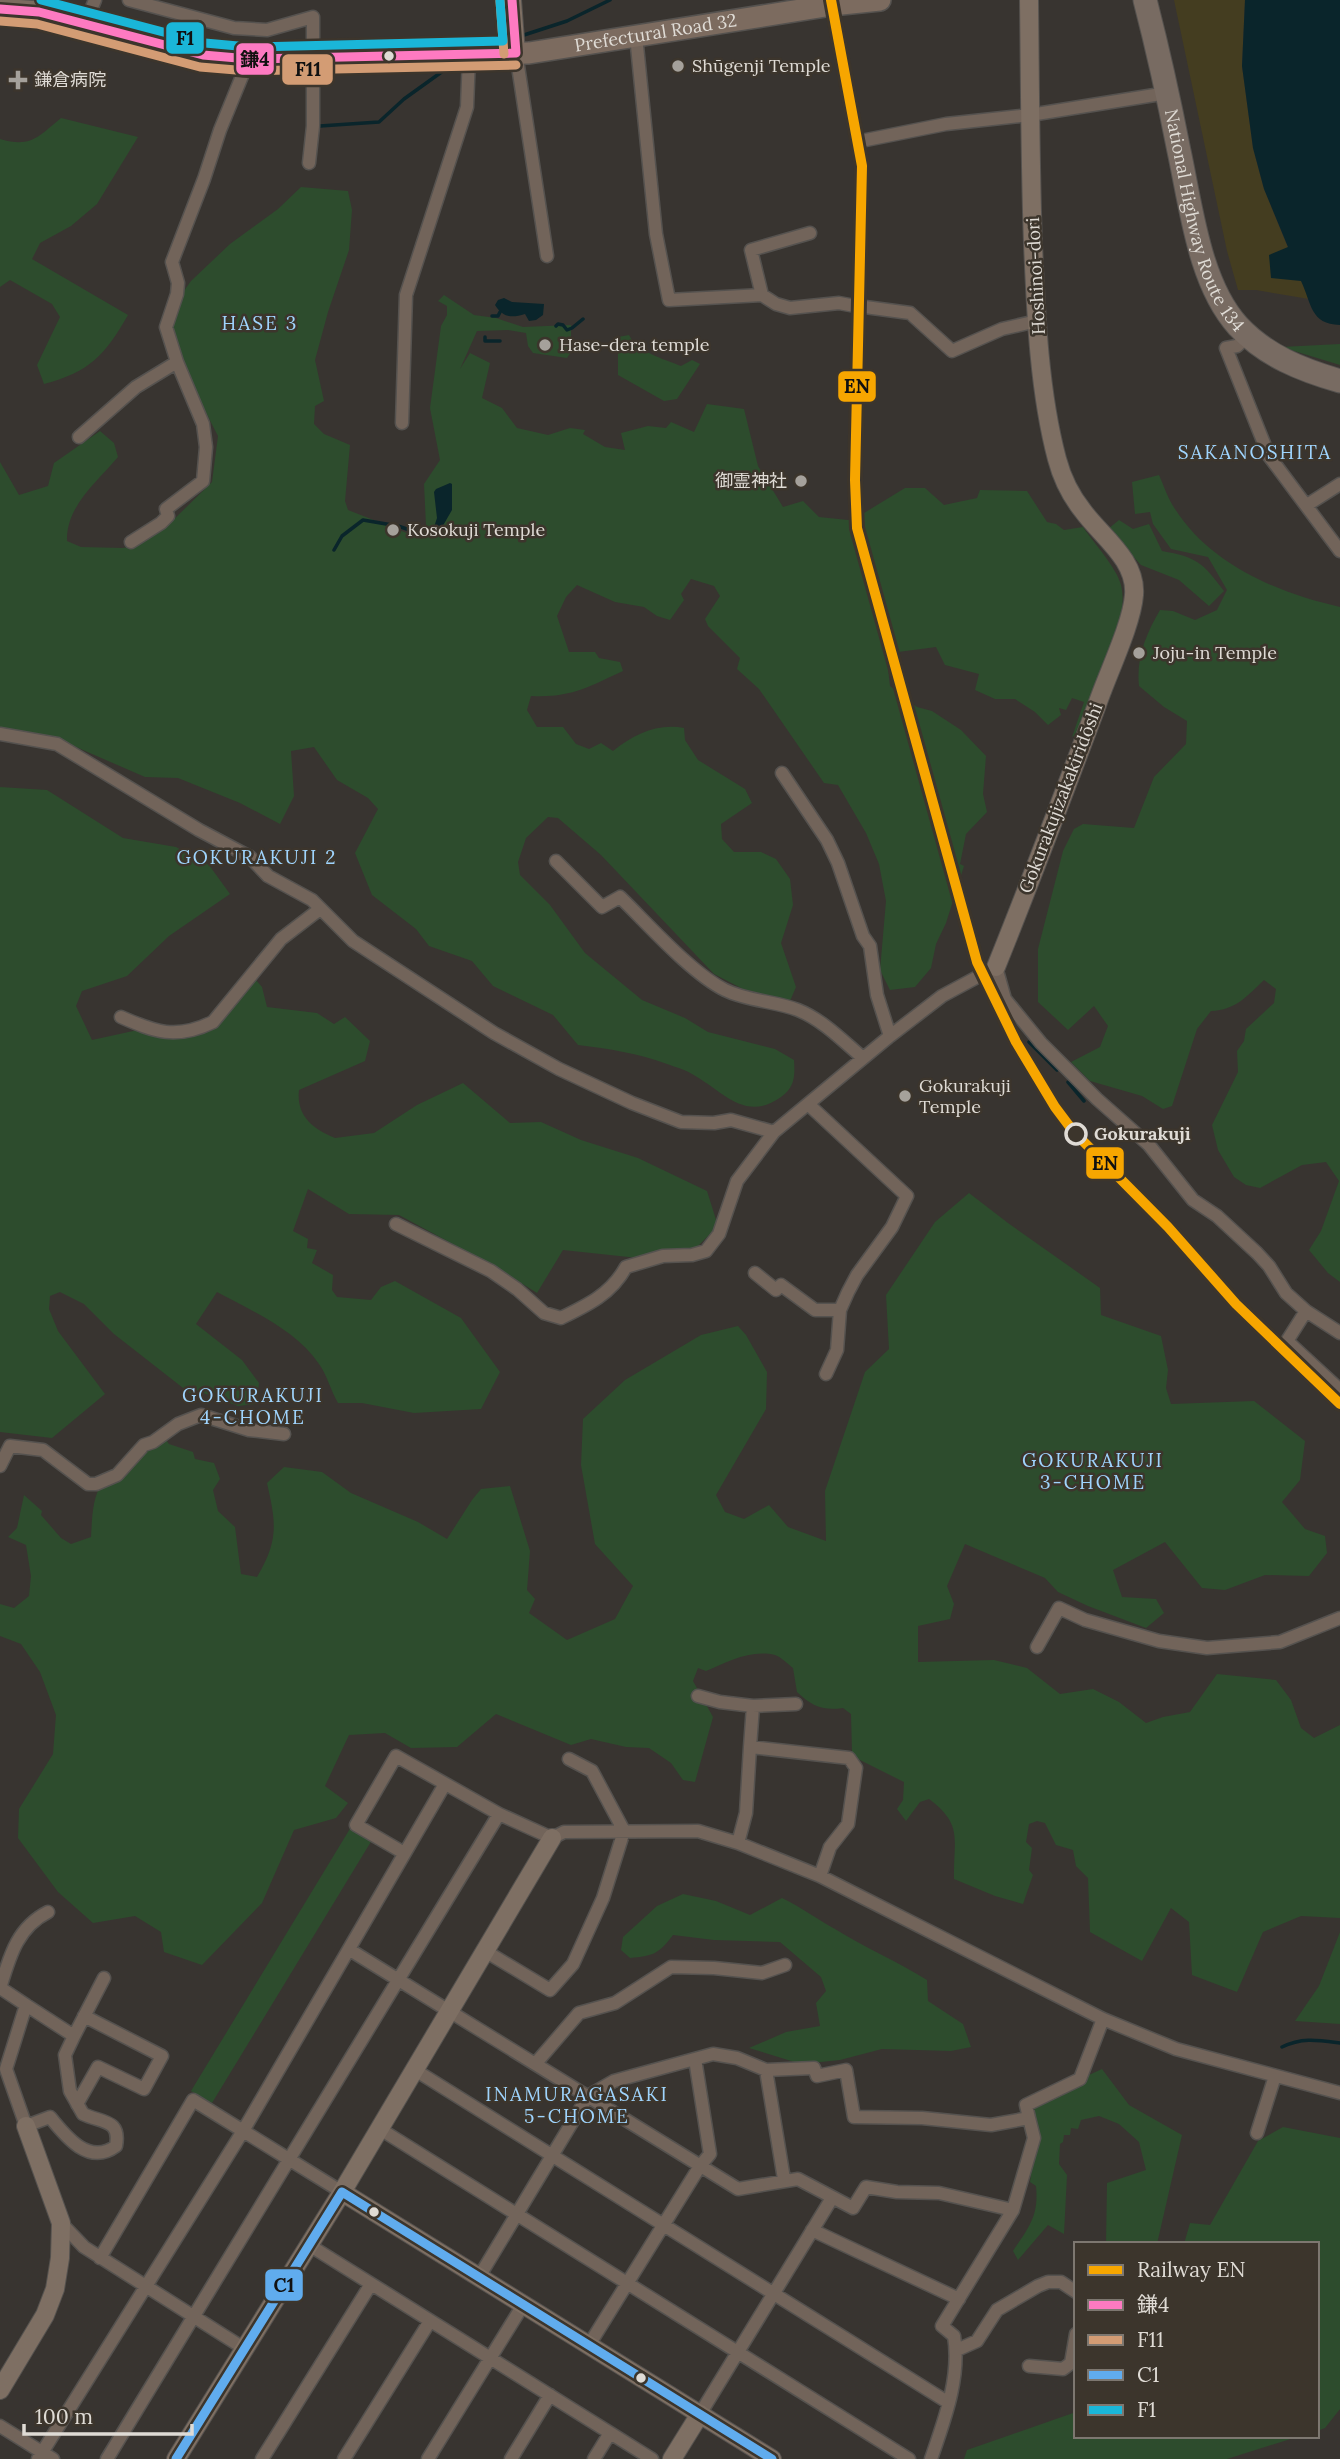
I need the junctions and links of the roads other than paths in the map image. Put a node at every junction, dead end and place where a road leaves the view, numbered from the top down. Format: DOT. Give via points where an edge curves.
graph roads {
  1 [pos="94,0"];
  2 [pos="129,0"];
  3 [pos="512,0"];
  4 [pos="880,0"];
  5 [pos="1029,0"];
  6 [pos="1145,0"];
  7 [pos="0,9"];
  8 [pos="85,24"];
  9 [pos="636,36"];
  10 [pos="516,53"];
  11 [pos="469,56"];
  12 [pos="313,58"];
  13 [pos="249,59"];
  14 [pos="1167,93"];
  15 [pos="1030,115"];
  16 [pos="866,140"];
  17 [pos="309,163"];
  18 [pos="810,233"];
  19 [pos="547,256"];
  20 [pos="762,295"];
  21 [pos="1037,321"];
  22 [pos="1249,335"];
  23 [pos="177,362"];
  24 [pos="1340,381"];
  25 [pos="402,423"];
  26 [pos="79,437"];
  27 [pos="1340,484"];
  28 [pos="1307,505"];
  29 [pos="131,542"];
  30 [pos="1340,551"];
  31 [pos="1125,628"];
  32 [pos="0,734"];
  33 [pos="782,773"];
  34 [pos="556,861"];
  35 [pos="320,908"];
  36 [pos="993,968"];
  37 [pos="121,1017"];
  38 [pos="890,1035"];
  39 [pos="863,1058"];
  40 [pos="808,1104"];
  41 [pos="774,1132"];
  42 [pos="396,1224"];
  43 [pos="755,1273"];
  44 [pos="840,1310"];
  45 [pos="1306,1311"];
  46 [pos="1340,1333"];
  47 [pos="826,1374"];
  48 [pos="1340,1390"];
  49 [pos="284,1434"];
  50 [pos="0,1466"];
  51 [pos="1340,1618"];
  52 [pos="1037,1647"];
  53 [pos="698,1696"];
  54 [pos="796,1704"];
  55 [pos="753,1706"];
  56 [pos="750,1747"];
  57 [pos="569,1759"];
  58 [pos="445,1784"];
  59 [pos="499,1814"];
  60 [pos="624,1831"];
  61 [pos="552,1838"];
  62 [pos="738,1843"];
  63 [pos="404,1853"];
  64 [pos="820,1876"];
  65 [pos="48,1912"];
  66 [pos="350,1950"];
  67 [pos="485,1951"];
  68 [pos="785,1965"];
  69 [pos="104,1978"];
  70 [pos="398,1980"];
  71 [pos="26,2005"];
  72 [pos="450,2011"];
  73 [pos="84,2016"];
  74 [pos="1103,2019"];
  75 [pos="74,2036"];
  76 [pos="695,2059"];
  77 [pos="536,2063"];
  78 [pos="415,2070"];
  79 [pos="766,2070"];
  80 [pos="1275,2076"];
  81 [pos="1340,2093"];
  82 [pos="588,2096"];
  83 [pos="77,2104"];
  84 [pos="1029,2118"];
  85 [pos="26,2126"];
  86 [pos="380,2129"];
  87 [pos="243,2131"];
  88 [pos="1257,2133"];
  89 [pos="552,2155"];
  90 [pos="289,2159"];
  91 [pos="700,2166"];
  92 [pos="784,2179"];
  93 [pos="342,2192"];
  94 [pos="832,2198"];
  95 [pos="1013,2210"];
  96 [pos="516,2214"];
  97 [pos="61,2223"];
  98 [pos="663,2225"];
  99 [pos="812,2230"];
  100 [pos="309,2245"];
  101 [pos="100,2258"];
  102 [pos="478,2277"];
  103 [pos="628,2283"];
  104 [pos="372,2284"];
  105 [pos="144,2286"];
  106 [pos="1074,2291"];
  107 [pos="773,2294"];
  108 [pos="959,2299"];
  109 [pos="523,2305"];
  110 [pos="193,2316"];
  111 [pos="430,2320"];
  112 [pos="589,2345"];
  113 [pos="1074,2346"];
  114 [pos="244,2349"];
  115 [pos="957,2350"];
  116 [pos="738,2352"];
  117 [pos="491,2358"];
  118 [pos="1029,2366"];
  119 [pos="0,2390"];
  120 [pos="550,2395"];
  121 [pos="949,2403"];
  122 [pos="699,2414"];
  123 [pos="0,2426"];
  124 [pos="610,2433"];
  125 [pos="44,2457"];
  126 [pos="178,2458"];
  127 [pos="107,2459"];
  128 [pos="262,2459"];
  129 [pos="344,2459"];
  130 [pos="428,2459"];
  131 [pos="510,2459"];
  132 [pos="594,2459"];
  133 [pos="652,2459"];
  134 [pos="672,2459"];
  135 [pos="772,2459"];
  136 [pos="909,2459"];
  137 [pos="931,2459"];
  1 -- 8 [label="street"];
  2 -- 12 [label="street" via="234,28 267,30 313,17"];
  3 -- 10 [label="street"];
  4 -- 9 [label="main road, Prefectural Road 32"];
  5 -- 15 [label="street, Hoshinoi-dori"];
  6 -- 14 [label="highway, National Highway Route 134"];
  7 -- 8 [label="main road, Prefectural Road 32" via="39,12"];
  8 -- 13 [label="main road, Prefectural Road 32" via="162,47"];
  9 -- 10 [label="main road, Prefectural Road 32"];
  9 -- 20 [label="street" via="653,209 669,300"];
  10 -- 11 [label="main road, Prefectural Road 32"];
  10 -- 19 [label="street"];
  11 -- 12 [label="main road, Prefectural Road 32"];
  11 -- 25 [label="street" via="467,107 406,295"];
  12 -- 13 [label="main road, Prefectural Road 32"];
  12 -- 17 [label="street"];
  13 -- 23 [label="street" via="172,262 177,294 166,327"];
  14 -- 15 [label="street"];
  14 -- 22 [label="highway, National Highway Route 134" via="1211,282"];
  15 -- 16 [label="street" via="946,124"];
  15 -- 21 [label="street, Hoshinoi-dori"];
  18 -- 20 [label="street" via="751,250"];
  20 -- 21 [label="street" via="789,308 839,303 910,313 952,351 1002,329"];
  21 -- 31 [label="street, Hoshinoi-dori" via="1053,437 1067,486 1081,510 1120,554 1132,578 1134,594"];
  22 -- 24 [label="highway, National Highway Route 134" via="1282,360"];
  22 -- 28 [label="street" via="1237,346 1226,348 1269,456"];
  23 -- 26 [label="street" via="136,387"];
  23 -- 29 [label="street" via="203,424 203,481 166,509 168,516 162,523"];
  27 -- 28 [label="street"];
  28 -- 30 [label="street"];
  31 -- 36 [label="street, Gokurakujizakakiridōshi" via="1056,818"];
  32 -- 35 [label="street" via="57,744 74,752 250,857 268,876"];
  33 -- 38 [label="street" via="838,863 870,946 877,995"];
  34 -- 39 [label="street" via="602,907 620,897 673,949 726,990 799,1010"];
  35 -- 37 [label="street" via="281,939 213,1022 168,1032"];
  35 -- 41 [label="street" via="353,941 494,1033 559,1069 681,1122 731,1120"];
  36 -- 38 [label="street" via="942,996"];
  36 -- 45 [label="street" via="1005,999 1026,1027 1149,1145 1193,1200 1257,1253 1286,1293"];
  38 -- 39 [label="street"];
  39 -- 40 [label="street"];
  40 -- 41 [label="street"];
  40 -- 44 [label="street" via="907,1196"];
  41 -- 42 [label="street" via="737,1181 719,1234 706,1251 663,1256 626,1268 619,1281 595,1302 561,1318 544,1313 491,1270"];
  43 -- 44 [label="street" via="815,1310"];
  44 -- 47 [label="street" via="837,1350"];
  45 -- 46 [label="street"];
  45 -- 48 [label="street" via="1287,1341"];
  49 -- 50 [label="street" via="250,1430 201,1415 144,1445 117,1475 96,1485 88,1484 43,1450 10,1446"];
  51 -- 52 [label="street" via="1280,1642 1207,1648 1159,1641 1059,1608"];
  53 -- 55 [label="street"];
  54 -- 55 [label="street"];
  55 -- 56 [label="street"];
  56 -- 62 [label="street" via="746,1814"];
  56 -- 64 [label="street" via="854,1762 848,1824 830,1847"];
  57 -- 60 [label="street" via="592,1771"];
  58 -- 59 [label="street"];
  58 -- 63 [label="street"];
  58 -- 63 [label="street" via="396,1756 356,1825"];
  59 -- 61 [label="street"];
  59 -- 70 [label="street"];
  60 -- 61 [label="street" via="564,1832"];
  60 -- 62 [label="street" via="698,1831"];
  60 -- 67 [label="street" via="603,1898 573,1964 550,1990"];
  61 -- 67 [label="street"];
  62 -- 64 [label="street"];
  63 -- 66 [label="street"];
  64 -- 74 [label="street"];
  65 -- 71 [label="street" via="23,1932 1,1985"];
  66 -- 70 [label="street"];
  66 -- 87 [label="street"];
  67 -- 72 [label="street"];
  68 -- 77 [label="street" via="762,1973 671,1967 615,2003 579,2013"];
  69 -- 73 [label="street"];
  70 -- 72 [label="street"];
  70 -- 90 [label="street"];
  71 -- 75 [label="street"];
  71 -- 85 [label="street" via="6,2069"];
  72 -- 77 [label="street"];
  72 -- 78 [label="street"];
  73 -- 75 [label="street"];
  73 -- 83 [label="street" via="162,2056 144,2089 98,2067"];
  74 -- 80 [label="street" via="1176,2049"];
  74 -- 84 [label="street" via="1080,2079 1026,2105"];
  75 -- 83 [label="street" via="65,2055 70,2091"];
  76 -- 79 [label="street" via="713,2054"];
  76 -- 82 [label="street" via="614,2081"];
  76 -- 91 [label="street" via="710,2154"];
  77 -- 82 [label="street"];
  78 -- 86 [label="street"];
  78 -- 89 [label="street"];
  79 -- 84 [label="street" via="814,2068 817,2076 846,2070 854,2117 990,2125"];
  79 -- 92 [label="street"];
  80 -- 81 [label="street"];
  80 -- 88 [label="street"];
  82 -- 89 [label="street"];
  82 -- 91 [label="street"];
  83 -- 85 [label="street" via="83,2114 111,2123 117,2134 116,2146 101,2153 78,2147 50,2117"];
  84 -- 95 [label="street" via="1034,2138"];
  85 -- 97 [label="street"];
  86 -- 93 [label="street"];
  86 -- 96 [label="street"];
  87 -- 90 [label="street"];
  87 -- 101 [label="street" via="193,2100"];
  87 -- 105 [label="street"];
  89 -- 96 [label="street"];
  89 -- 98 [label="street"];
  90 -- 93 [label="street"];
  90 -- 110 [label="street"];
  91 -- 92 [label="street" via="737,2189"];
  91 -- 98 [label="street"];
  92 -- 94 [label="street" via="798,2179"];
  93 -- 100 [label="street"];
  93 -- 102 [label="street"];
  94 -- 95 [label="street" via="853,2208 866,2188 939,2193"];
  94 -- 99 [label="street"];
  95 -- 108 [label="street"];
  96 -- 102 [label="street"];
  96 -- 103 [label="street"];
  97 -- 101 [label="street"];
  97 -- 119 [label="street" via="55,2289 46,2315"];
  98 -- 103 [label="street"];
  98 -- 107 [label="street"];
  99 -- 107 [label="street"];
  99 -- 108 [label="street"];
  100 -- 104 [label="street"];
  100 -- 114 [label="street"];
  101 -- 105 [label="street"];
  102 -- 109 [label="street"];
  103 -- 112 [label="street"];
  103 -- 116 [label="street"];
  104 -- 111 [label="street"];
  104 -- 128 [label="street"];
  105 -- 110 [label="street"];
  105 -- 125 [label="street"];
  106 -- 115 [label="street" via="1061,2282 1038,2286 997,2310 977,2341"];
  107 -- 116 [label="street"];
  107 -- 121 [label="street"];
  108 -- 115 [label="street" via="942,2326 954,2336"];
  109 -- 112 [label="street"];
  109 -- 117 [label="street"];
  110 -- 114 [label="street"];
  110 -- 127 [label="street"];
  111 -- 117 [label="street"];
  111 -- 129 [label="street"];
  112 -- 122 [label="street"];
  113 -- 118 [label="street" via="1071,2363 1063,2369"];
  114 -- 126 [label="street"];
  115 -- 121 [label="street"];
  116 -- 122 [label="street"];
  116 -- 136 [label="street"];
  117 -- 120 [label="street"];
  117 -- 130 [label="street"];
  120 -- 124 [label="street"];
  120 -- 131 [label="street"];
  121 -- 137 [label="street"];
  122 -- 134 [label="street"];
  122 -- 135 [label="street"];
  123 -- 125 [label="street"];
  124 -- 132 [label="street"];
  124 -- 133 [label="street"];
}
